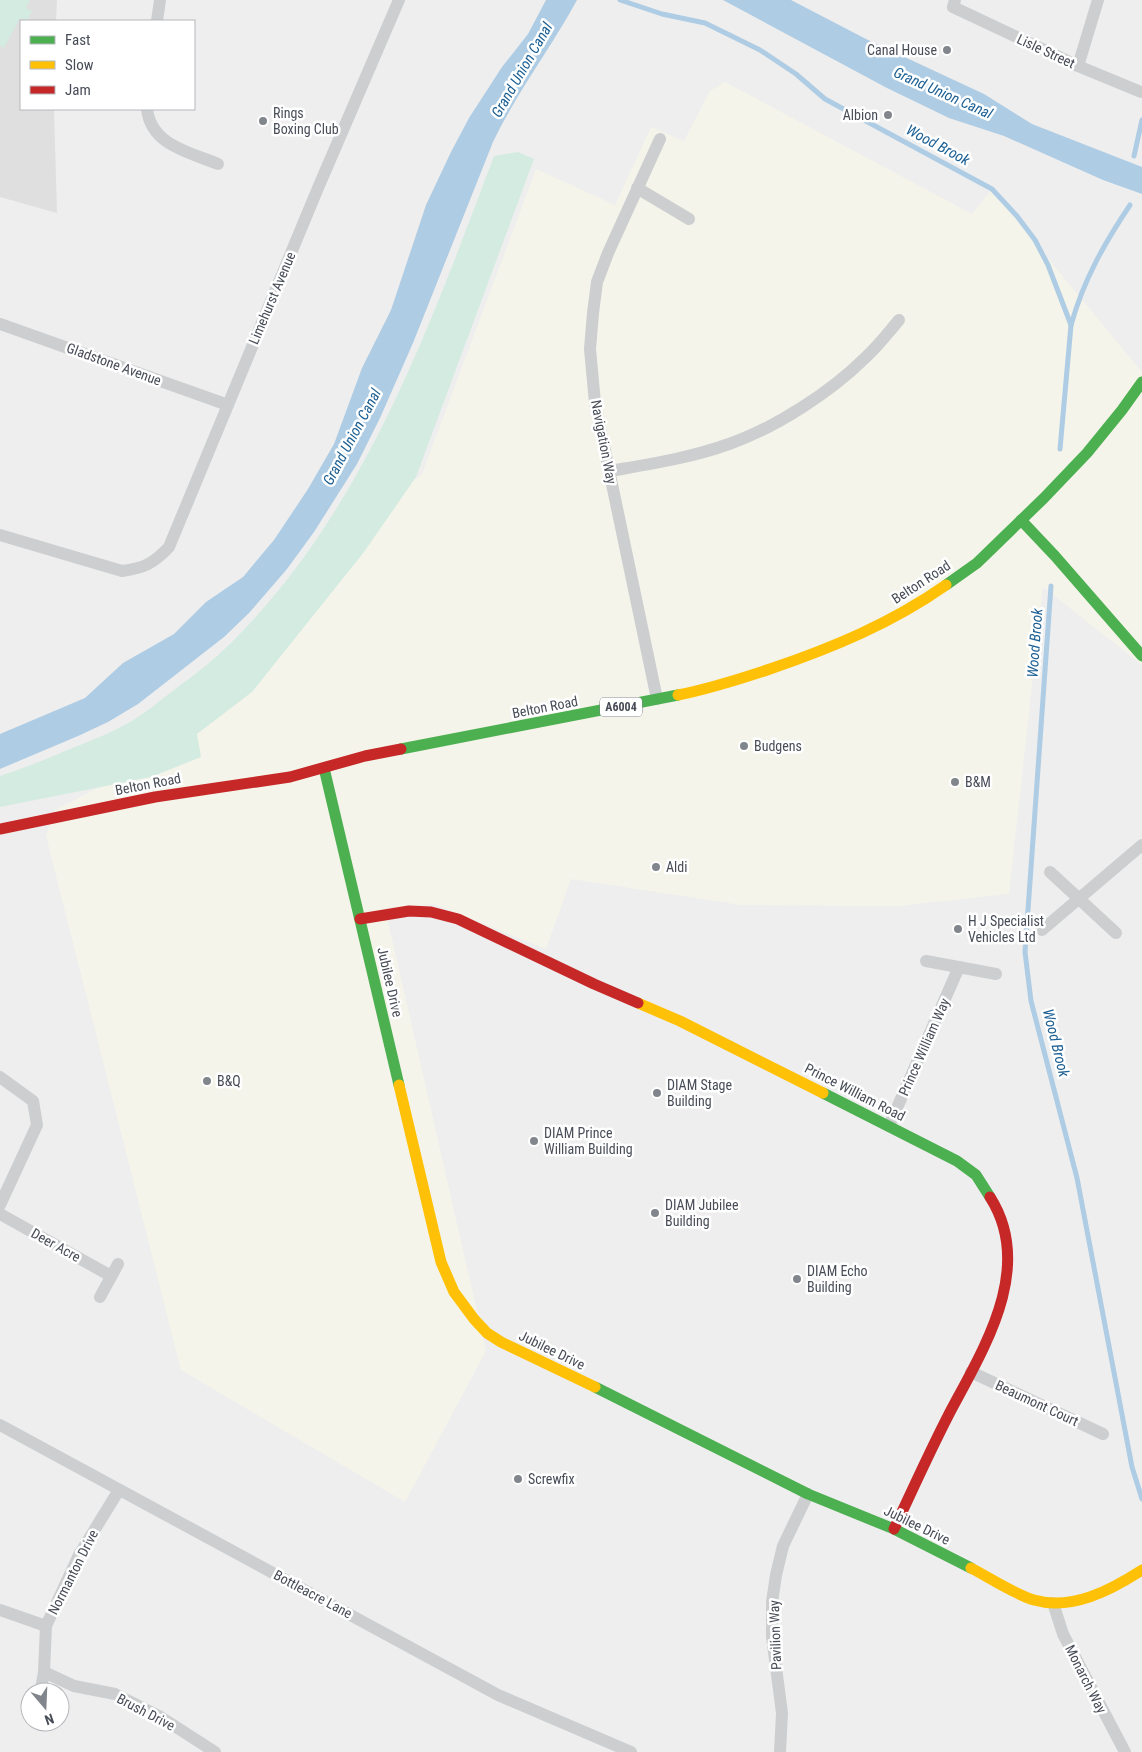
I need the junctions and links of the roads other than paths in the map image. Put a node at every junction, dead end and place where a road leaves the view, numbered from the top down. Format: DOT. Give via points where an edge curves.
graph roads {
  1 [pos="160,0"];
  2 [pos="400,0"];
  3 [pos="1098,0"];
  4 [pos="954,3"];
  5 [pos="156,20"];
  6 [pos="1078,66"];
  7 [pos="1141,92"];
  8 [pos="147,110"];
  9 [pos="660,138"];
  10 [pos="218,164"];
  11 [pos="637,188"];
  12 [pos="690,219"];
  13 [pos="899,320"];
  14 [pos="0,324"];
  15 [pos="1142,382"];
  16 [pos="228,405"];
  17 [pos="610,471"];
  18 [pos="1021,520"];
  19 [pos="0,535"];
  20 [pos="1142,656"];
  21 [pos="657,700"];
  22 [pos="324,768"];
  23 [pos="0,829"];
  24 [pos="1142,845"];
  25 [pos="1050,872"];
  26 [pos="1080,899"];
  27 [pos="360,919"];
  28 [pos="1042,930"];
  29 [pos="1116,933"];
  30 [pos="926,961"];
  31 [pos="959,967"];
  32 [pos="996,974"];
  33 [pos="0,1077"];
  34 [pos="889,1126"];
  35 [pos="0,1204"];
  36 [pos="0,1214"];
  37 [pos="118,1264"];
  38 [pos="111,1276"];
  39 [pos="100,1297"];
  40 [pos="971,1372"];
  41 [pos="0,1425"];
  42 [pos="1103,1434"];
  43 [pos="119,1490"];
  44 [pos="808,1494"];
  45 [pos="894,1529"];
  46 [pos="1142,1570"];
  47 [pos="1052,1603"];
  48 [pos="0,1610"];
  49 [pos="46,1626"];
  50 [pos="44,1672"];
  51 [pos="42,1682"];
  52 [pos="215,1752"];
  53 [pos="631,1752"];
  54 [pos="780,1752"];
  55 [pos="1124,1752"];
  1 -- 5 [label="street"];
  2 -- 16 [label="street, Limehurst Avenue"];
  3 -- 6 [label="street"];
  4 -- 6 [label="street, Lisle Street"];
  6 -- 7 [label="street, Lisle Street"];
  8 -- 10 [label="street" via="153,128 165,142"];
  9 -- 11 [label="street, Navigation Way"];
  11 -- 12 [label="street"];
  11 -- 17 [label="street, Navigation Way" via="597,282 593,313 592,378"];
  13 -- 17 [label="street" via="845,377 799,409 764,428 729,444 684,457"];
  14 -- 16 [label="street, Gladstone Avenue"];
  15 -- 18 [label="street, Belton Road / A6004" via="1093,446"];
  16 -- 19 [label="street, Limehurst Avenue" via="169,547 155,561 122,571"];
  17 -- 21 [label="street, Navigation Way"];
  18 -- 20 [label="street"];
  18 -- 21 [label="street, Belton Road / A6004" via="976,563 932,595 859,635 746,678"];
  21 -- 22 [label="street, Belton Road / A6004" via="365,756"];
  22 -- 23 [label="street, Belton Road / A6004" via="290,777 155,797"];
  22 -- 27 [label="street, Jubilee Drive"];
  24 -- 26 [label="street"];
  25 -- 26 [label="street"];
  26 -- 28 [label="street"];
  26 -- 29 [label="street"];
  27 -- 34 [label="street, Prince William Road" via="400,910 458,919 680,1022"];
  27 -- 44 [label="street, Jubilee Drive" via="441,1262 454,1292 474,1319 487,1333 523,1354 646,1411"];
  30 -- 31 [label="street"];
  31 -- 32 [label="street"];
  31 -- 34 [label="street, Prince William Way"];
  33 -- 35 [label="street" via="33,1101 37,1125"];
  34 -- 40 [label="street, Prince William Road" via="957,1161 977,1176 1006,1230 1009,1250 1006,1289 1001,1309"];
  36 -- 38 [label="street, Deer Acre"];
  37 -- 38 [label="street"];
  38 -- 39 [label="street"];
  40 -- 42 [label="street, Beaumont Court"];
  40 -- 45 [label="street, Prince William Road"];
  41 -- 43 [label="street, Bottleacre Lane"];
  43 -- 49 [label="street, Normanton Drive" via="79,1555"];
  43 -- 53 [label="street, Bottleacre Lane" via="498,1695"];
  44 -- 45 [label="street, Jubilee Drive"];
  44 -- 54 [label="street, Pavilion Way" via="783,1546 772,1602 772,1636 782,1713"];
  45 -- 47 [label="street, Jubilee Drive" via="1031,1599"];
  46 -- 47 [label="street, Jubilee Drive" via="1124,1582 1084,1598"];
  47 -- 55 [label="street, Monarch Way" via="1063,1634"];
  48 -- 49 [label="street"];
  49 -- 50 [label="street, Normanton Drive"];
  50 -- 51 [label="street, Normanton Drive"];
  50 -- 52 [label="street, Brush Drive" via="74,1686 115,1694 159,1716"];
}
